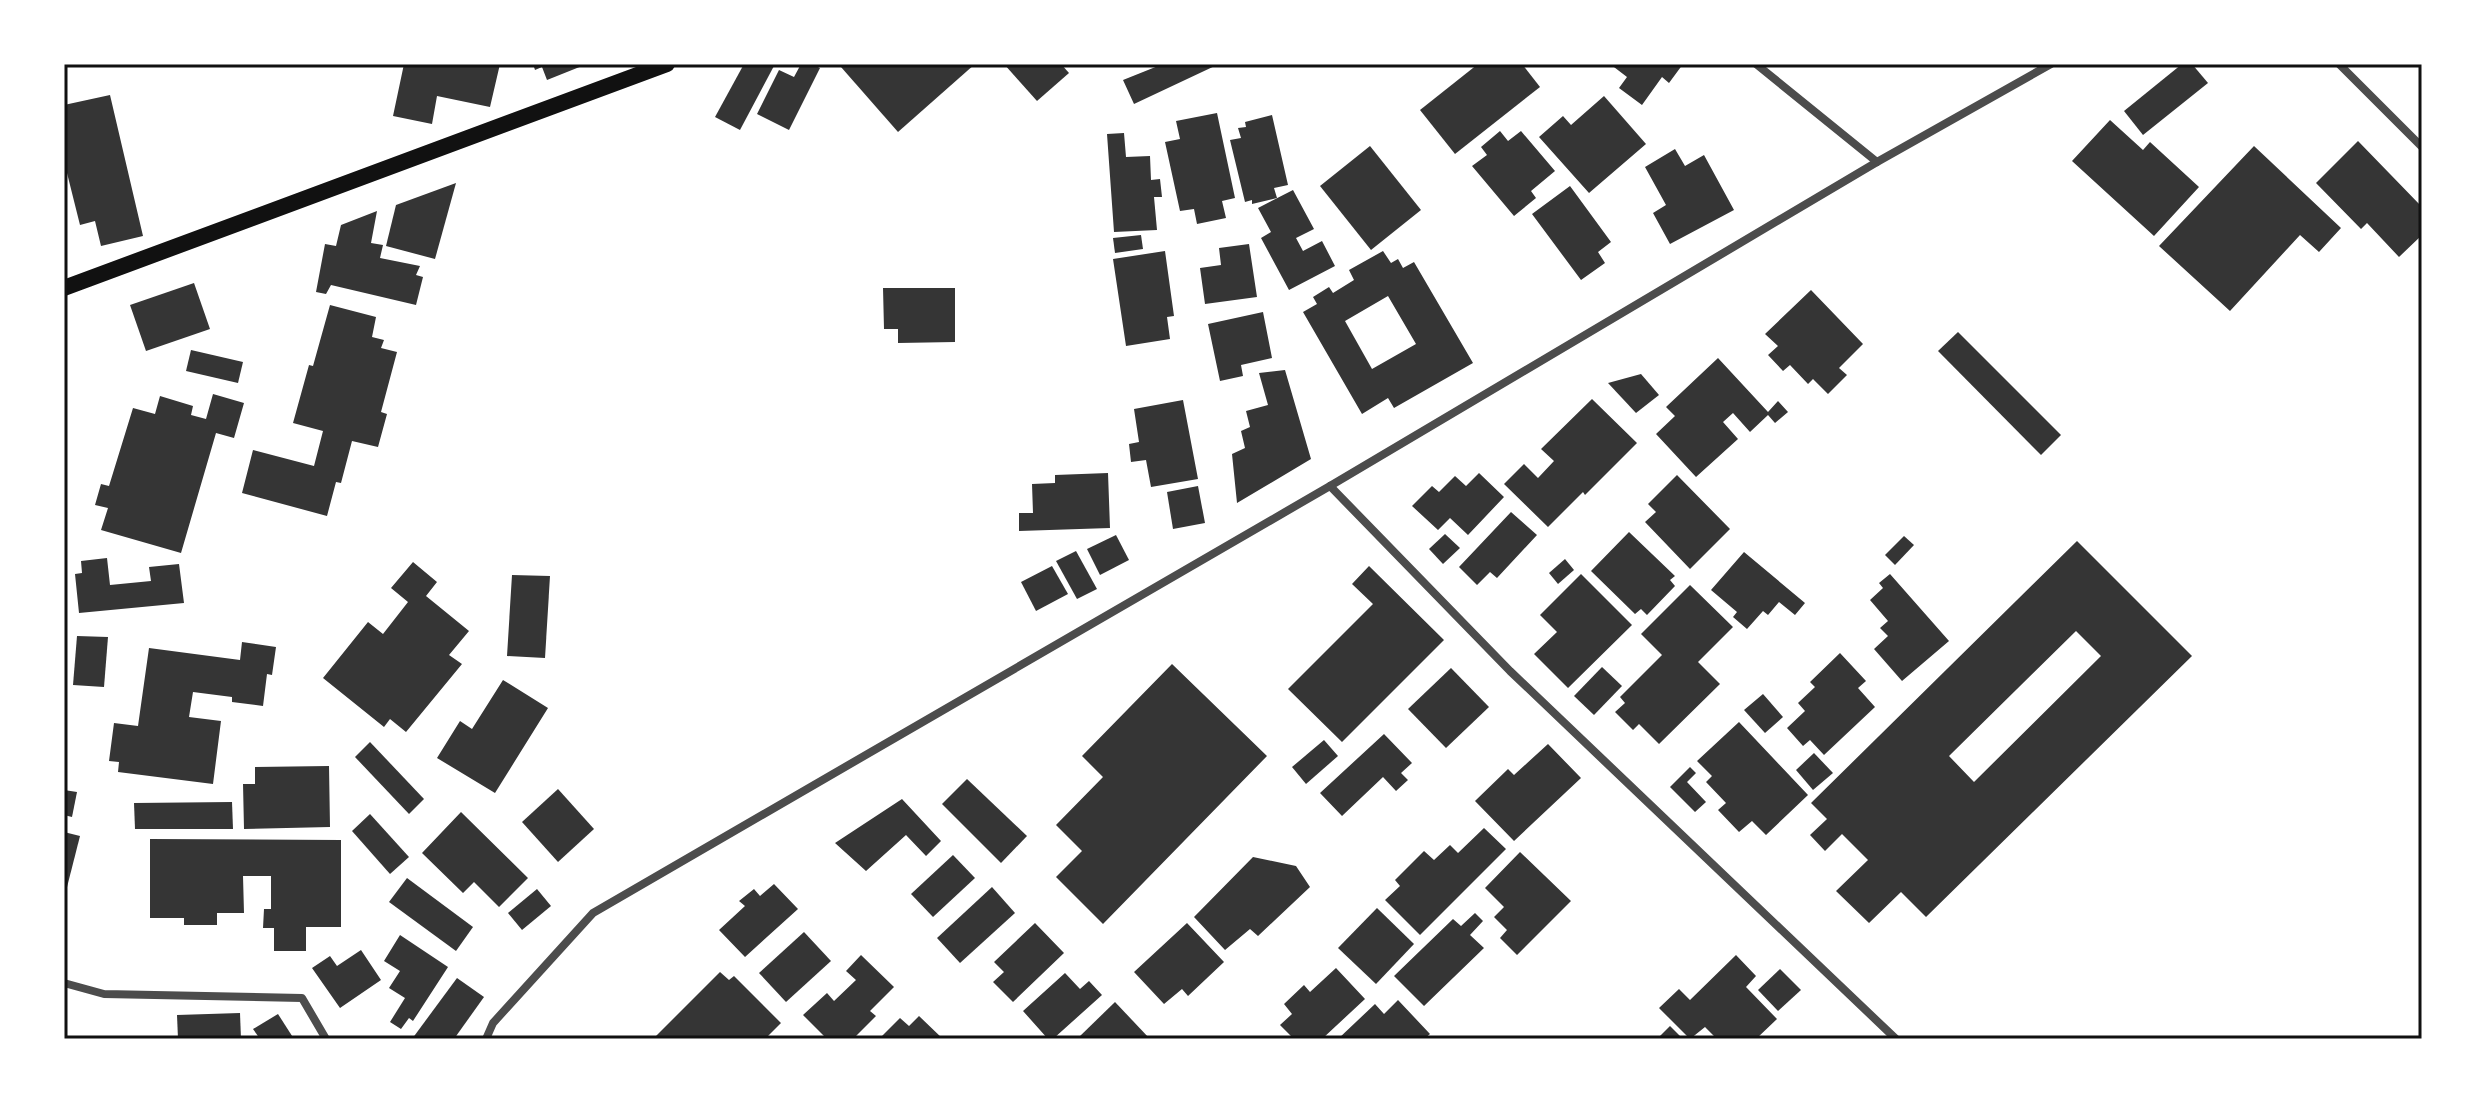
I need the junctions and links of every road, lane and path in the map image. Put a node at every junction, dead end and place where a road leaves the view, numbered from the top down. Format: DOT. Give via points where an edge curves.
graph roads {
  1 [pos="667,64"];
  2 [pos="1756,64"];
  3 [pos="2051,64"];
  4 [pos="2339,64"];
  5 [pos="2422,147"];
  6 [pos="1877,162"];
  7 [pos="64,288"];
  8 [pos="1330,486"];
  9 [pos="64,983"];
  10 [pos="326,1039"];
  11 [pos="486,1039"];
  12 [pos="1896,1039"];
  1 -- 7 [label="main road"];
  2 -- 6 [label="street"];
  3 -- 6 [label="street"];
  4 -- 5 [label="street"];
  6 -- 8 [label="street"];
  8 -- 11 [label="street" via="593,913 493,1023"];
  8 -- 12 [label="street" via="1510,671"];
  9 -- 10 [label="street" via="104,994 302,998"];
}
